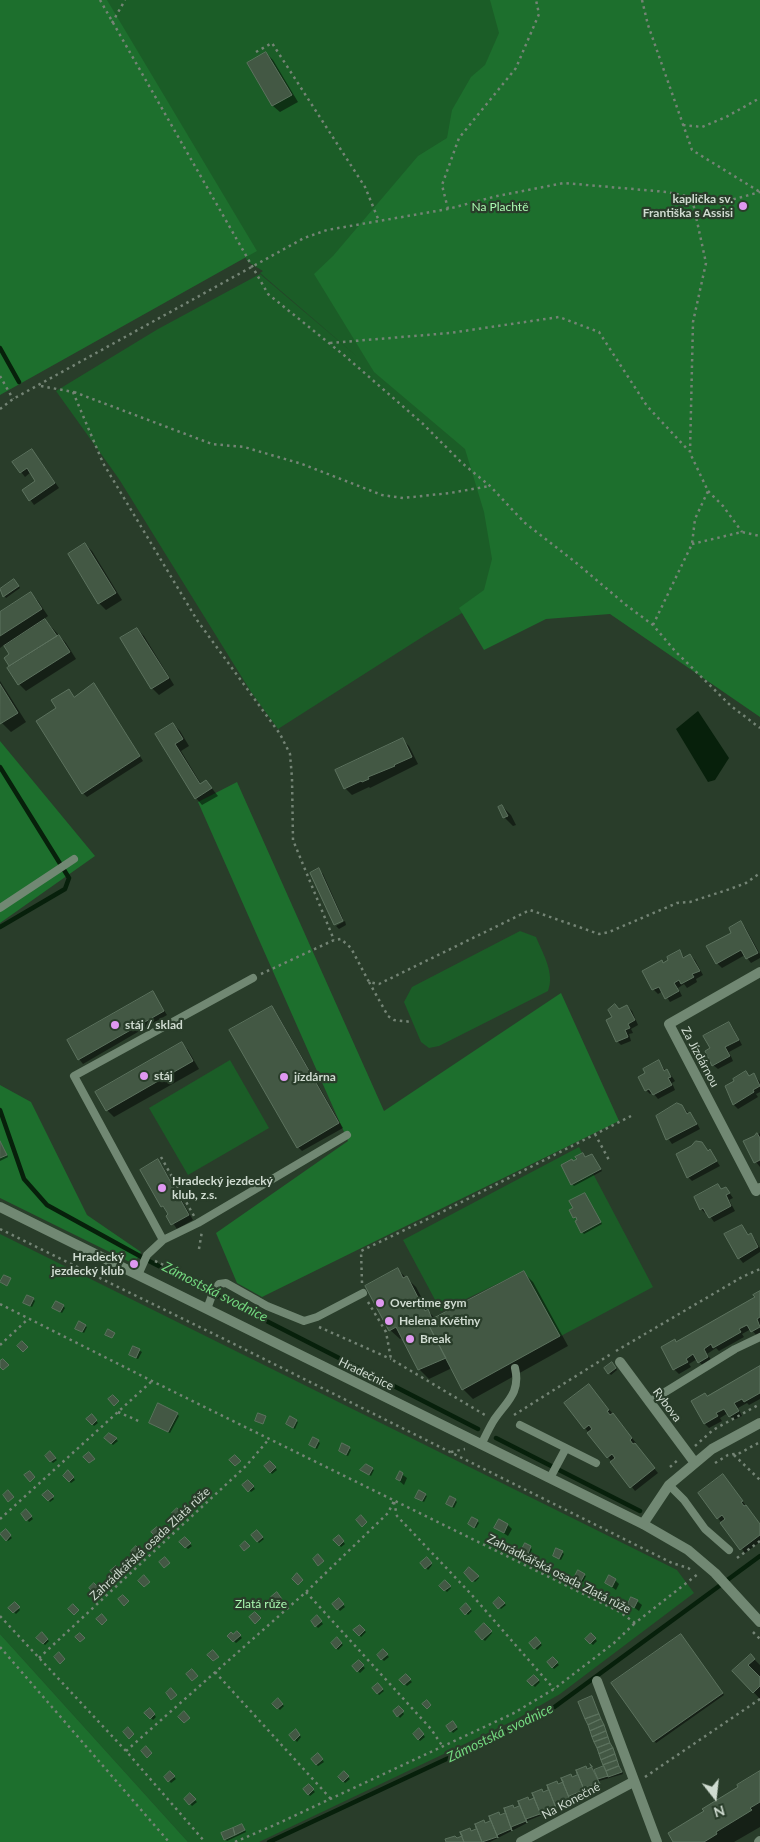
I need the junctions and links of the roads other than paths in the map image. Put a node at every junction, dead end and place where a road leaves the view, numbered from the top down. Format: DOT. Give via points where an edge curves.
graph roads {
  1 [pos="74,859"];
  2 [pos="0,908"];
  3 [pos="760,972"];
  4 [pos="253,978"];
  5 [pos="347,1136"];
  6 [pos="760,1188"];
  7 [pos="0,1207"];
  8 [pos="163,1240"];
  9 [pos="138,1275"];
  10 [pos="363,1293"];
  11 [pos="207,1309"];
  12 [pos="760,1337"];
  13 [pos="620,1362"];
  14 [pos="515,1368"];
  15 [pos="650,1402"];
  16 [pos="760,1423"];
  17 [pos="520,1425"];
  18 [pos="481,1445"];
  19 [pos="566,1448"];
  20 [pos="695,1462"];
  21 [pos="596,1463"];
  22 [pos="550,1478"];
  23 [pos="669,1485"];
  24 [pos="643,1524"];
  25 [pos="729,1550"];
  26 [pos="760,1622"];
  27 [pos="597,1681"];
  28 [pos="634,1783"];
  29 [pos="521,1842"];
  30 [pos="657,1842"];
  1 -- 2 [label="lane"];
  3 -- 6 [label="street, Za Jízdárnou" via="669,1024 756,1191"];
  4 -- 8 [label="lane" via="74,1076"];
  5 -- 8 [label="lane"];
  7 -- 9 [label="street, Hradečnice"];
  8 -- 9 [label="lane" via="147,1256"];
  9 -- 11 [label="street, Hradečnice"];
  10 -- 11 [label="lane" via="304,1321 267,1306 226,1283 219,1284 214,1290"];
  11 -- 18 [label="street, Hradečnice"];
  12 -- 15 [label="lane"];
  13 -- 15 [label="street, Rybova"];
  14 -- 18 [label="lane" via="517,1385 514,1393"];
  15 -- 20 [label="street, Rybova"];
  16 -- 20 [label="street"];
  17 -- 19 [label="lane"];
  18 -- 22 [label="street, Hradečnice"];
  19 -- 21 [label="lane"];
  19 -- 22 [label="lane"];
  20 -- 23 [label="street"];
  22 -- 24 [label="street, Hradečnice"];
  23 -- 24 [label="street"];
  23 -- 25 [label="lane" via="706,1529"];
  24 -- 26 [label="street, Hradečnice" via="688,1550"];
  27 -- 28 [label="street"];
  28 -- 29 [label="street, Na Konečné"];
  28 -- 30 [label="street"];
}
